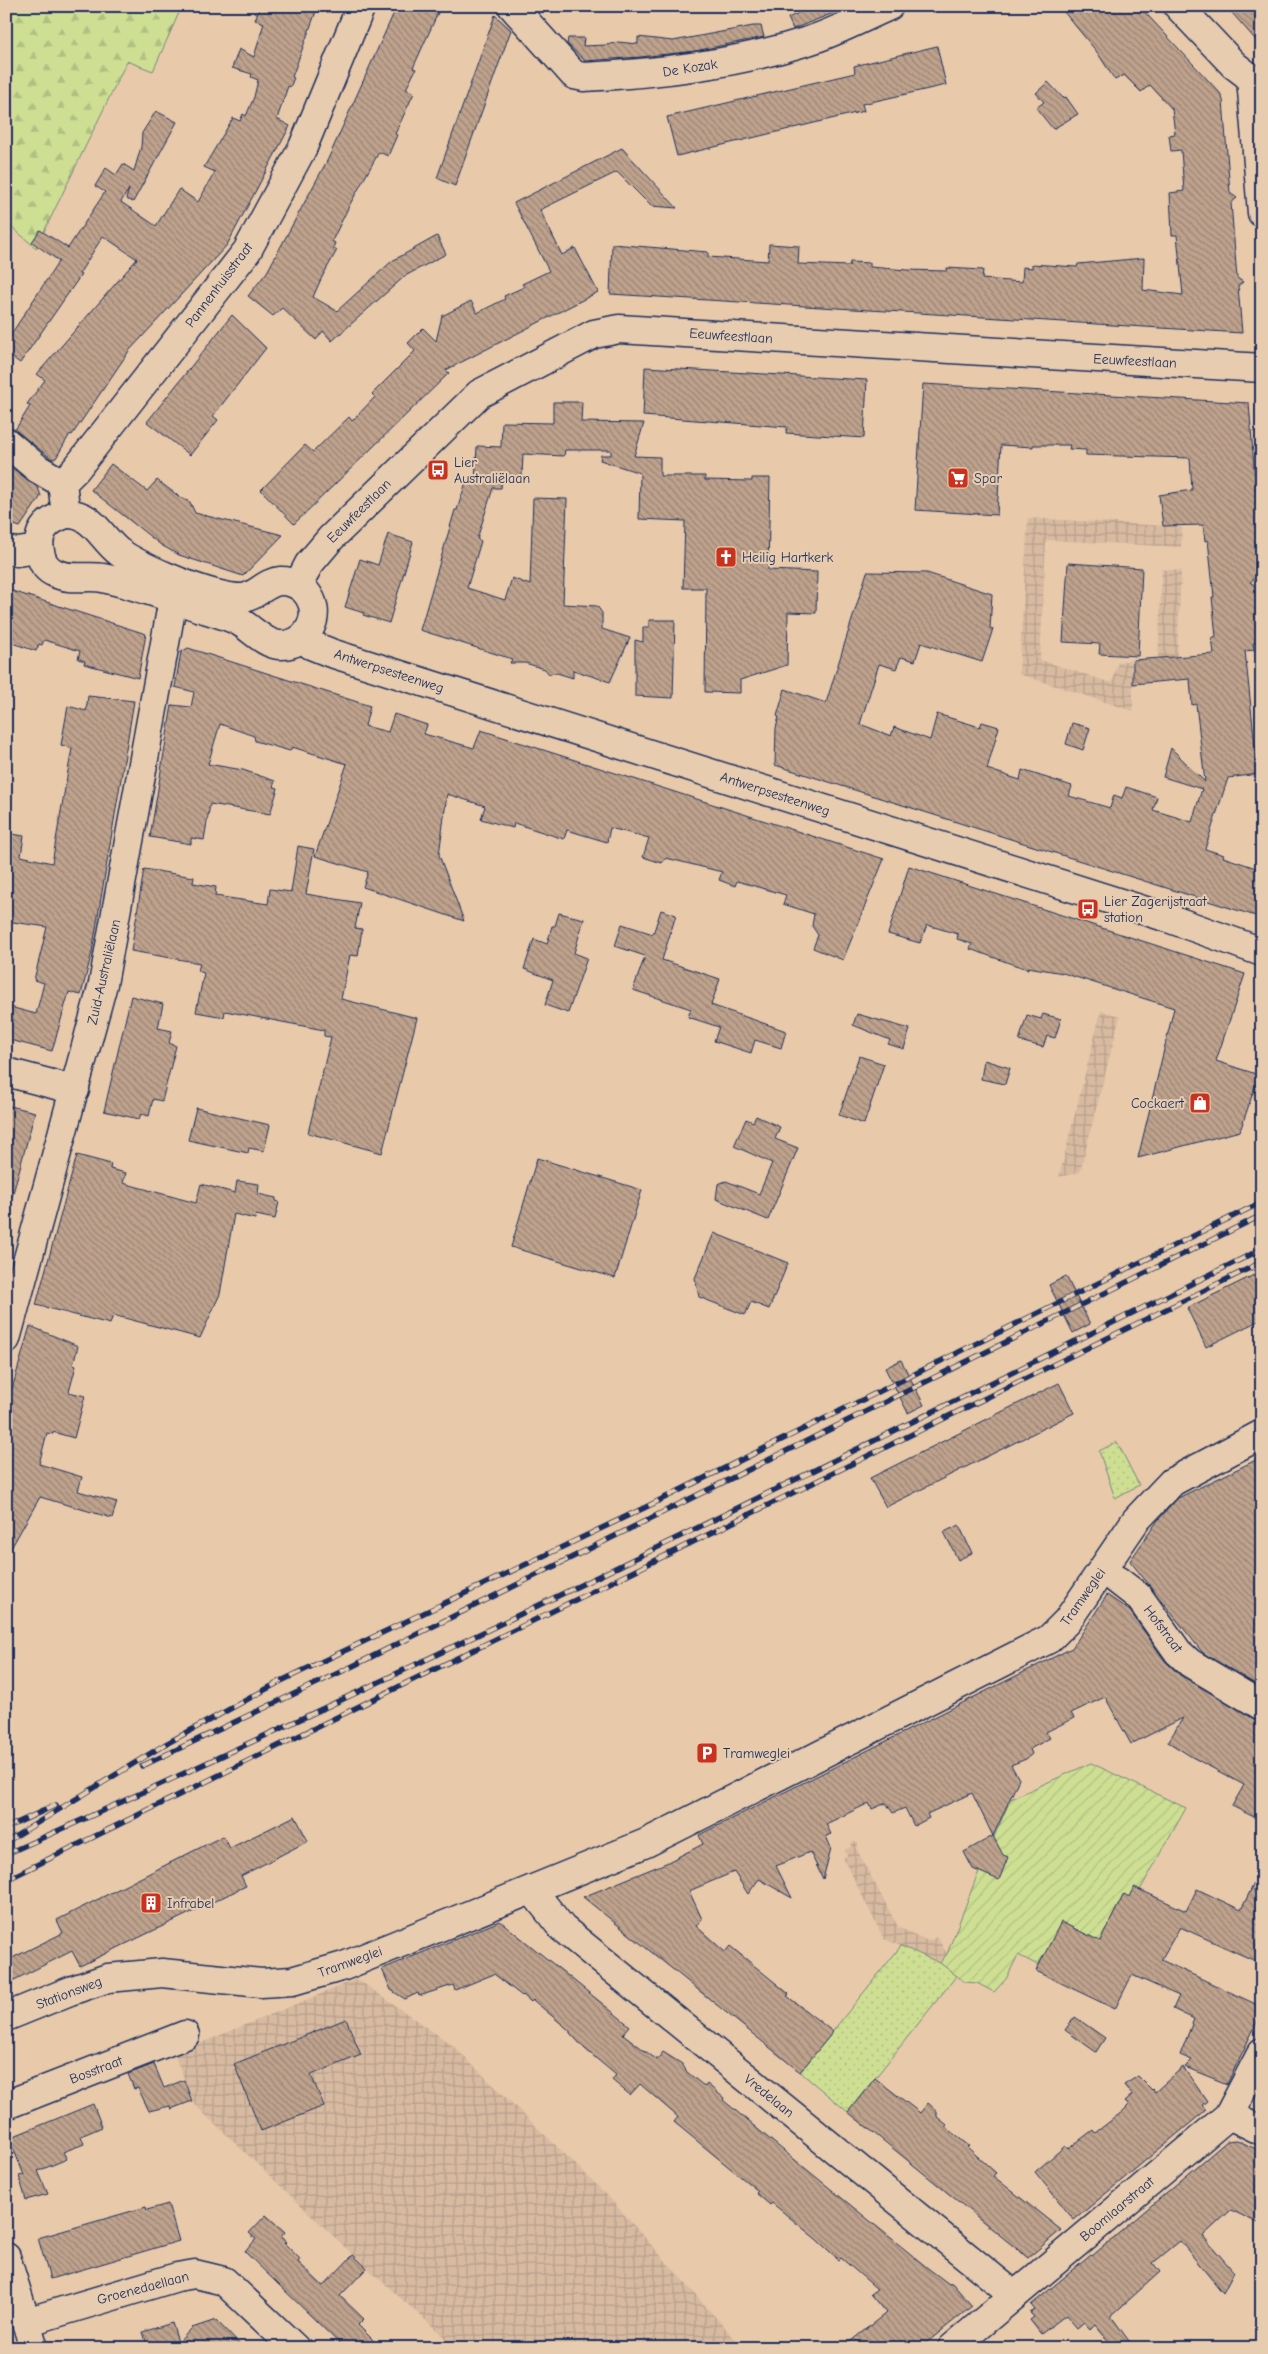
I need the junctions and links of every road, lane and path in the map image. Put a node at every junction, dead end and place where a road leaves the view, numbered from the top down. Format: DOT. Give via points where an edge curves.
graph roads {
  1 [pos="361,6"];
  2 [pos="512,6"];
  3 [pos="889,6"];
  4 [pos="1178,6"];
  5 [pos="1256,74"];
  6 [pos="1262,213"];
  7 [pos="1262,368"];
  8 [pos="6,442"];
  9 [pos="62,483"];
  10 [pos="66,514"];
  11 [pos="39,548"];
  12 [pos="6,550"];
  13 [pos="298,585"];
  14 [pos="173,599"];
  15 [pos="303,638"];
  16 [pos="1258,953"];
  17 [pos="6,1072"];
  18 [pos="75,1090"];
  19 [pos="6,1339"];
  20 [pos="1262,1434"];
  21 [pos="1117,1580"];
  22 [pos="1262,1706"];
  23 [pos="532,1890"];
  24 [pos="223,1978"];
  25 [pos="6,2017"];
  26 [pos="185,2035"];
  27 [pos="1262,2052"];
  28 [pos="6,2104"];
  29 [pos="1229,2116"];
  30 [pos="1262,2131"];
  31 [pos="6,2257"];
  32 [pos="1013,2294"];
  33 [pos="26,2322"];
  34 [pos="34,2348"];
  35 [pos="295,2348"];
  36 [pos="952,2348"];
  1 -- 9 [label="street, Pannenhuisstraat" via="303,148 247,251"];
  2 -- 3 [label="street, De Kozak" via="574,75 584,77 656,73 752,57 810,40"];
  4 -- 5 [label="street" via="1234,65"];
  5 -- 6 [label="street"];
  7 -- 13 [label="street, Eeuwfeestlaan" via="619,329 594,334 479,394 331,538 313,558"];
  8 -- 9 [label="street" via="38,469"];
  9 -- 10 [label="street"];
  10 -- 11 [label="street" via="54,518 42,531"];
  10 -- 13 [label="street" via="86,518 121,553 156,571 216,594 243,598 272,582"];
  11 -- 12 [label="street" via="17,552"];
  11 -- 14 [label="street" via="47,568 62,576 102,578"];
  13 -- 15 [label="street" via="312,599 314,610 312,623"];
  14 -- 15 [label="street" via="239,621 271,643 293,643"];
  14 -- 18 [label="street, Zuid-Australiëlaan" via="112,943"];
  15 -- 16 [label="street, Antwerpsesteenweg" via="331,653 1184,923"];
  17 -- 18 [label="street"];
  18 -- 19 [label="street, Zuid-Australiëlaan"];
  20 -- 23 [label="street, Tramweglei" via="1172,1482 1136,1520 1067,1621 1049,1639 661,1835"];
  21 -- 22 [label="street, Hofstraat" via="1139,1597 1178,1652"];
  23 -- 24 [label="street, Tramweglei" via="335,1969 292,1981 260,1983"];
  23 -- 32 [label="street, Vredelaan" via="562,1928"];
  24 -- 25 [label="street, Stationsweg" via="162,1973 108,1978"];
  26 -- 28 [label="street, Bosstraat"];
  27 -- 29 [label="street, Boomlaarstraat"];
  29 -- 30 [label="street"];
  29 -- 32 [label="street, Boomlaarstraat"];
  31 -- 33 [label="street"];
  32 -- 36 [label="street, Boomlaarstraat"];
  33 -- 34 [label="street"];
  33 -- 35 [label="street, Groenedaellaan" via="195,2274 224,2281"];
}
